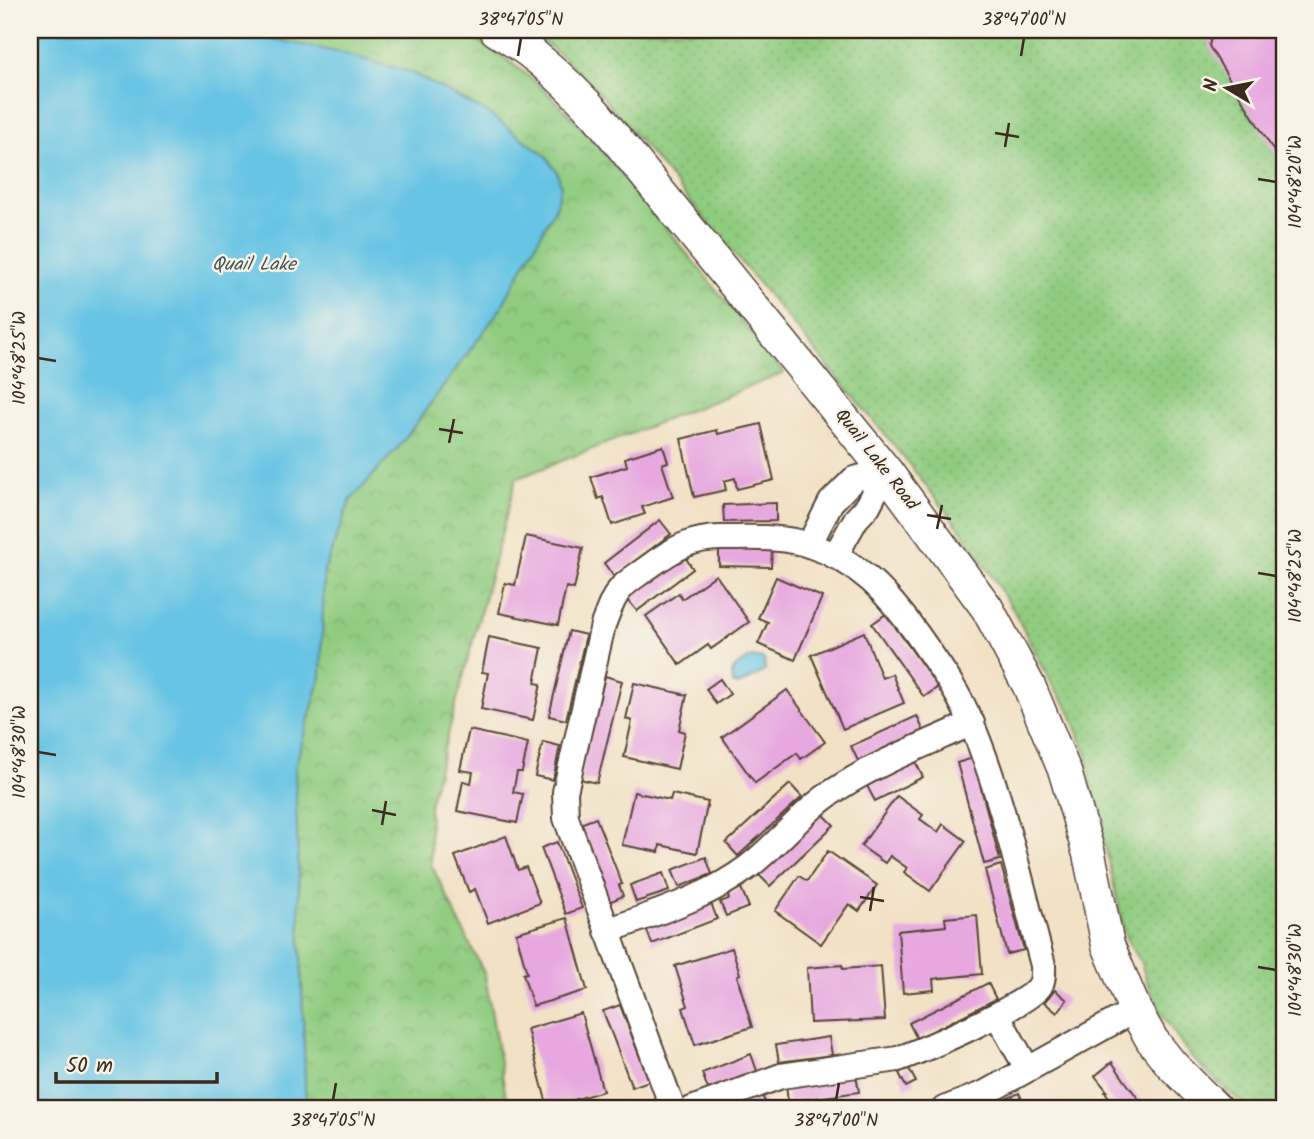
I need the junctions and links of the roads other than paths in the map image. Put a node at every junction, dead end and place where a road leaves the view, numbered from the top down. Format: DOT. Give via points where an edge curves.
graph roads {
  1 [pos="496,30"];
  2 [pos="886,471"];
  3 [pos="809,545"];
  4 [pos="835,556"];
  5 [pos="972,723"];
  6 [pos="607,931"];
  7 [pos="1135,1010"];
  8 [pos="997,1015"];
  9 [pos="1027,1068"];
  10 [pos="673,1109"];
  11 [pos="692,1109"];
  12 [pos="944,1109"];
  13 [pos="1216,1109"];
  1 -- 2 [label="street, Quail Lake Road" via="539,58 596,114"];
  2 -- 3 [label="street" via="854,479 831,502"];
  2 -- 4 [label="street"];
  2 -- 7 [label="street, Quail Lake Road" via="987,608 1029,686 1065,772 1108,945"];
  3 -- 4 [label="street"];
  3 -- 6 [label="street" via="786,539 691,541 674,548 622,587 612,602 564,804"];
  4 -- 5 [label="street" via="892,599 947,677"];
  5 -- 6 [label="street" via="834,790 726,882"];
  5 -- 8 [label="street" via="993,782 1043,965 1038,989"];
  6 -- 10 [label="street"];
  7 -- 9 [label="street"];
  7 -- 13 [label="street, Quail Lake Road" via="1171,1065"];
  8 -- 9 [label="street"];
  8 -- 11 [label="street" via="898,1059 781,1076"];
  9 -- 12 [label="street" via="985,1093"];
}
